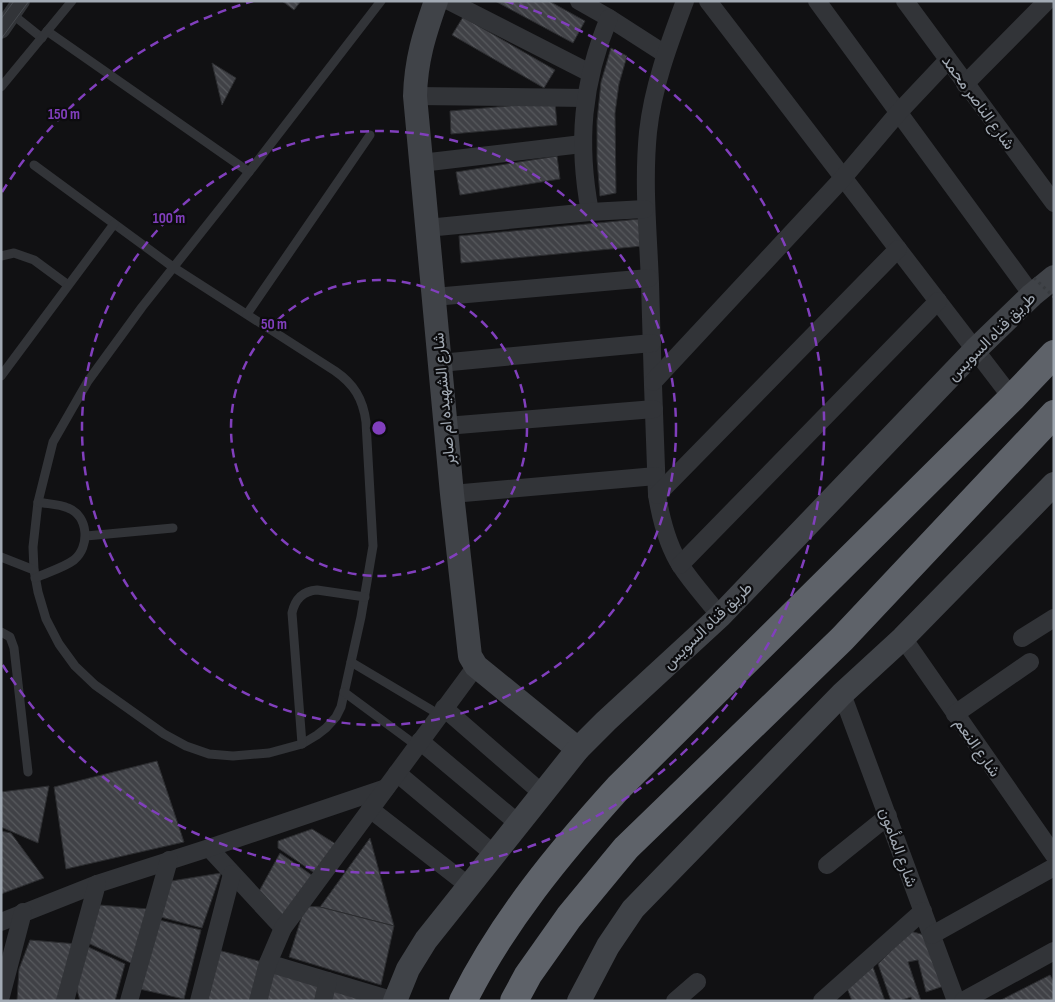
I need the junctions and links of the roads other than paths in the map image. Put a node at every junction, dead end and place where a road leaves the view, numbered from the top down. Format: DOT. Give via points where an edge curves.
graph roads {
  1 [pos="72,1"];
  2 [pos="381,1"];
  3 [pos="436,1"];
  4 [pos="449,1"];
  5 [pos="579,1"];
  6 [pos="685,1"];
  7 [pos="708,1"];
  8 [pos="817,1"];
  9 [pos="905,1"];
  10 [pos="1047,1"];
  11 [pos="17,8"];
  12 [pos="609,18"];
  13 [pos="1,30"];
  14 [pos="44,34"];
  15 [pos="665,54"];
  16 [pos="948,60"];
  17 [pos="590,73"];
  18 [pos="966,84"];
  19 [pos="1,87"];
  20 [pos="415,96"];
  21 [pos="586,98"];
  22 [pos="898,113"];
  23 [pos="370,135"];
  24 [pos="582,144"];
  25 [pos="421,163"];
  26 [pos="34,166"];
  27 [pos="250,172"];
  28 [pos="843,178"];
  29 [pos="1054,203"];
  30 [pos="645,209"];
  31 [pos="590,212"];
  32 [pos="114,224"];
  33 [pos="428,228"];
  34 [pos="898,249"];
  35 [pos="1,256"];
  36 [pos="174,267"];
  37 [pos="649,278"];
  38 [pos="68,285"];
  39 [pos="1043,287"];
  40 [pos="434,297"];
  41 [pos="938,301"];
  42 [pos="247,314"];
  43 [pos="652,343"];
  44 [pos="975,350"];
  45 [pos="1054,354"];
  46 [pos="440,363"];
  47 [pos="3,369"];
  48 [pos="653,382"];
  49 [pos="1012,398"];
  50 [pos="654,409"];
  51 [pos="1054,414"];
  52 [pos="446,426"];
  53 [pos="656,476"];
  54 [pos="1051,493"];
  55 [pos="452,494"];
  56 [pos="657,495"];
  57 [pos="38,502"];
  58 [pos="173,528"];
  59 [pos="86,536"];
  60 [pos="1,557"];
  61 [pos="680,565"];
  62 [pos="35,574"];
  63 [pos="365,597"];
  64 [pos="720,616"];
  65 [pos="1054,618"];
  66 [pos="1,632"];
  67 [pos="903,638"];
  68 [pos="1022,638"];
  69 [pos="351,662"];
  70 [pos="1030,662"];
  71 [pos="476,666"];
  72 [pos="344,692"];
  73 [pos="842,694"];
  74 [pos="442,712"];
  75 [pos="955,714"];
  76 [pos="302,744"];
  77 [pos="418,744"];
  78 [pos="578,749"];
  79 [pos="28,772"];
  80 [pos="397,773"];
  81 [pos="386,788"];
  82 [pos="543,794"];
  83 [pos="370,809"];
  84 [pos="888,816"];
  85 [pos="519,824"];
  86 [pos="209,848"];
  87 [pos="1052,849"];
  88 [pos="495,854"];
  89 [pos="170,860"];
  90 [pos="827,865"];
  91 [pos="1054,868"];
  92 [pos="232,874"];
  93 [pos="97,884"];
  94 [pos="469,886"];
  95 [pos="923,911"];
  96 [pos="23,912"];
  97 [pos="1,922"];
  98 [pos="284,928"];
  99 [pos="932,935"];
  100 [pos="1054,951"];
  101 [pos="268,963"];
  102 [pos="328,981"];
  103 [pos="697,982"];
  104 [pos="1,996"];
  105 [pos="583,999"];
  106 [pos="196,1000"];
  107 [pos="64,1001"];
  108 [pos="129,1001"];
  109 [pos="258,1001"];
  110 [pos="323,1001"];
  111 [pos="395,1001"];
  112 [pos="463,1001"];
  113 [pos="514,1001"];
  114 [pos="675,1001"];
  115 [pos="822,1001"];
  116 [pos="956,1001"];
  117 [pos="963,1001"];
  1 -- 14 [label="lane"];
  2 -- 27 [label="lane"];
  3 -- 20 [label="street, شارع الشهيده ام صابر" via="421,43"];
  4 -- 17 [label="street"];
  5 -- 12 [label="street"];
  6 -- 15 [label="street"];
  7 -- 28 [label="street"];
  8 -- 22 [label="street"];
  9 -- 16 [label="street, شارع الناصر محمد"];
  10 -- 18 [label="street"];
  11 -- 13 [label="street"];
  11 -- 14 [label="lane"];
  12 -- 15 [label="street"];
  12 -- 17 [label="street"];
  14 -- 19 [label="lane"];
  14 -- 27 [label="lane"];
  15 -- 30 [label="street" via="648,131"];
  16 -- 18 [label="street, شارع الناصر محمد"];
  16 -- 22 [label="street"];
  17 -- 21 [label="street"];
  18 -- 29 [label="street, شارع الناصر محمد"];
  20 -- 21 [label="street"];
  20 -- 25 [label="street, شارع الشهيده ام صابر"];
  21 -- 24 [label="street"];
  22 -- 28 [label="street"];
  22 -- 39 [label="street"];
  23 -- 42 [label="lane"];
  24 -- 25 [label="street"];
  24 -- 31 [label="street"];
  25 -- 33 [label="street, شارع الشهيده ام صابر"];
  26 -- 32 [label="lane"];
  27 -- 36 [label="lane"];
  28 -- 34 [label="street"];
  28 -- 48 [label="street"];
  30 -- 31 [label="street"];
  30 -- 37 [label="street"];
  31 -- 33 [label="street"];
  32 -- 36 [label="lane"];
  32 -- 38 [label="lane"];
  33 -- 40 [label="street, شارع الشهيده ام صابر"];
  34 -- 41 [label="street"];
  34 -- 56 [label="street"];
  35 -- 38 [label="lane" via="14,253 34,260"];
  36 -- 42 [label="lane"];
  36 -- 57 [label="lane" via="88,381 54,442"];
  37 -- 40 [label="street"];
  37 -- 43 [label="street"];
  38 -- 47 [label="lane"];
  39 -- 44 [label="street, طريق قناه السويس"];
  40 -- 46 [label="street, شارع الشهيده ام صابر"];
  41 -- 44 [label="street"];
  41 -- 61 [label="street"];
  42 -- 63 [label="lane" via="346,378 361,398 366,422 373,546"];
  43 -- 46 [label="street"];
  43 -- 48 [label="street"];
  44 -- 49 [label="street"];
  44 -- 64 [label="street, طريق قناه السويس"];
  45 -- 49 [label="highway"];
  46 -- 52 [label="street, شارع الشهيده ام صابر"];
  48 -- 50 [label="street"];
  49 -- 112 [label="highway" via="612,794 532,889 490,950"];
  50 -- 52 [label="street"];
  50 -- 53 [label="street"];
  51 -- 113 [label="highway" via="842,639 626,848 569,917 528,975"];
  52 -- 55 [label="street, شارع الشهيده ام صابر"];
  53 -- 55 [label="street"];
  53 -- 56 [label="street"];
  54 -- 67 [label="street"];
  55 -- 71 [label="street, شارع الشهيده ام صابر" via="468,645"];
  56 -- 61 [label="street" via="668,540"];
  57 -- 59 [label="lane" via="69,508 81,520"];
  57 -- 62 [label="lane" via="33,547"];
  58 -- 59 [label="lane"];
  59 -- 62 [label="lane" via="83,550 73,560"];
  60 -- 62 [label="lane"];
  61 -- 64 [label="street"];
  62 -- 76 [label="lane" via="46,619 75,666 95,685 164,734 209,754 233,756 269,753"];
  63 -- 69 [label="lane"];
  63 -- 76 [label="lane" via="310,591 294,606"];
  64 -- 78 [label="street, طريق قناه السويس"];
  65 -- 68 [label="street"];
  66 -- 79 [label="lane" via="10,637 14,648"];
  67 -- 73 [label="street"];
  67 -- 75 [label="street, شارع النعم"];
  69 -- 72 [label="lane"];
  69 -- 74 [label="lane"];
  70 -- 75 [label="street"];
  71 -- 74 [label="street"];
  71 -- 78 [label="street"];
  72 -- 76 [label="lane" via="336,717"];
  72 -- 77 [label="lane"];
  73 -- 84 [label="street, شارع المأمون"];
  73 -- 105 [label="street" via="633,909 608,946"];
  74 -- 77 [label="street"];
  74 -- 82 [label="street"];
  75 -- 87 [label="street, شارع النعم"];
  77 -- 80 [label="street"];
  77 -- 85 [label="street"];
  78 -- 82 [label="street, طريق قناه السويس"];
  80 -- 81 [label="street"];
  80 -- 88 [label="street"];
  81 -- 83 [label="street"];
  81 -- 86 [label="street"];
  82 -- 85 [label="street, طريق قناه السويس"];
  83 -- 94 [label="street"];
  83 -- 98 [label="street"];
  84 -- 90 [label="street"];
  84 -- 95 [label="street, شارع المأمون"];
  85 -- 88 [label="street, طريق قناه السويس"];
  86 -- 89 [label="street"];
  86 -- 92 [label="street"];
  88 -- 94 [label="street, طريق قناه السويس"];
  89 -- 93 [label="street"];
  89 -- 108 [label="street"];
  91 -- 99 [label="street"];
  92 -- 98 [label="street"];
  92 -- 106 [label="street"];
  93 -- 96 [label="street"];
  93 -- 107 [label="street"];
  94 -- 111 [label="street, طريق قناه السويس" via="426,940 408,969"];
  95 -- 99 [label="street, شارع المأمون"];
  95 -- 115 [label="street"];
  96 -- 97 [label="street"];
  96 -- 104 [label="street"];
  98 -- 101 [label="street"];
  99 -- 116 [label="street, شارع المأمون"];
  100 -- 117 [label="street"];
  101 -- 102 [label="street"];
  101 -- 109 [label="street"];
  102 -- 110 [label="street"];
  102 -- 111 [label="street"];
  103 -- 114 [label="street"];
}
